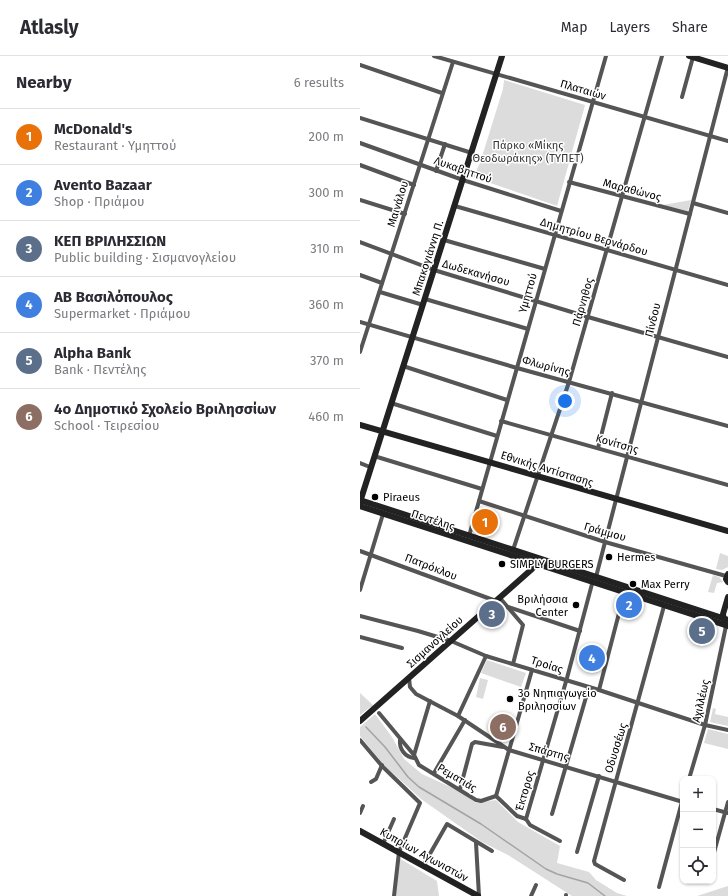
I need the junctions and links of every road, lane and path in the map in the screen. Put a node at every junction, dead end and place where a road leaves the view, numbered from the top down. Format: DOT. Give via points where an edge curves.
graph roads {
  1 [pos="434,56"];
  2 [pos="502,56"];
  3 [pos="606,56"];
  4 [pos="662,56"];
  5 [pos="691,57"];
  6 [pos="453,62"];
  7 [pos="360,65"];
  8 [pos="728,67"];
  9 [pos="497,75"];
  10 [pos="442,93"];
  11 [pos="682,97"];
  12 [pos="592,102"];
  13 [pos="645,117"];
  14 [pos="360,118"];
  15 [pos="710,136"];
  16 [pos="428,139"];
  17 [pos="728,141"];
  18 [pos="360,143"];
  19 [pos="445,144"];
  20 [pos="472,153"];
  21 [pos="420,164"];
  22 [pos="360,165"];
  23 [pos="436,171"];
  24 [pos="464,180"];
  25 [pos="570,182"];
  26 [pos="414,185"];
  27 [pos="622,198"];
  28 [pos="360,200"];
  29 [pos="693,203"];
  30 [pos="455,206"];
  31 [pos="561,211"];
  32 [pos="728,213"];
  33 [pos="405,214"];
  34 [pos="690,214"];
  35 [pos="554,235"];
  36 [pos="444,240"];
  37 [pos="360,242"];
  38 [pos="607,250"];
  39 [pos="392,253"];
  40 [pos="545,269"];
  41 [pos="434,270"];
  42 [pos="676,270"];
  43 [pos="360,275"];
  44 [pos="382,283"];
  45 [pos="728,285"];
  46 [pos="380,292"];
  47 [pos="536,300"];
  48 [pos="424,302"];
  49 [pos="588,317"];
  50 [pos="360,322"];
  51 [pos="369,325"];
  52 [pos="528,329"];
  53 [pos="658,337"];
  54 [pos="412,338"];
  55 [pos="360,352"];
  56 [pos="728,357"];
  57 [pos="403,366"];
  58 [pos="516,368"];
  59 [pos="569,382"];
  60 [pos="612,394"];
  61 [pos="508,400"];
  62 [pos="641,402"];
  63 [pos="391,403"];
  64 [pos="502,421"];
  65 [pos="360,425"];
  66 [pos="728,426"];
  67 [pos="382,431"];
  68 [pos="551,435"];
  69 [pos="497,436"];
  70 [pos="598,448"];
  71 [pos="374,456"];
  72 [pos="627,457"];
  73 [pos="490,462"];
  74 [pos="360,463"];
  75 [pos="370,467"];
  76 [pos="537,476"];
  77 [pos="728,485"];
  78 [pos="482,489"];
  79 [pos="616,500"];
  80 [pos="360,501"];
  81 [pos="478,501"];
  82 [pos="383,514"];
  83 [pos="524,517"];
  84 [pos="728,531"];
  85 [pos="469,536"];
  86 [pos="605,542"];
  87 [pos="513,550"];
  88 [pos="360,551"];
  89 [pos="371,553"];
  90 [pos="539,559"];
  91 [pos="536,565"];
  92 [pos="596,577"];
  93 [pos="727,577"];
  94 [pos="592,584"];
  95 [pos="360,590"];
  96 [pos="624,594"];
  97 [pos="728,596"];
  98 [pos="498,599"];
  99 [pos="664,606"];
  100 [pos="508,607"];
  101 [pos="360,616"];
  102 [pos="726,623"];
  103 [pos="580,631"];
  104 [pos="360,637"];
  105 [pos="451,641"];
  106 [pos="402,648"];
  107 [pos="486,656"];
  108 [pos="513,664"];
  109 [pos="532,670"];
  110 [pos="409,678"];
  111 [pos="566,681"];
  112 [pos="589,687"];
  113 [pos="599,690"];
  114 [pos="430,701"];
  115 [pos="639,703"];
  116 [pos="377,710"];
  117 [pos="458,716"];
  118 [pos="465,720"];
  119 [pos="360,721"];
  120 [pos="705,725"];
  121 [pos="728,730"];
  122 [pos="360,740"];
  123 [pos="503,747"];
  124 [pos="509,750"];
  125 [pos="414,756"];
  126 [pos="544,761"];
  127 [pos="382,765"];
  128 [pos="566,767"];
  129 [pos="434,774"];
  130 [pos="599,776"];
  131 [pos="690,776"];
  132 [pos="371,782"];
  133 [pos="615,782"];
  134 [pos="460,789"];
  135 [pos="496,796"];
  136 [pos="680,799"];
  137 [pos="728,802"];
  138 [pos="363,806"];
  139 [pos="716,810"];
  140 [pos="680,811"];
  141 [pos="360,813"];
  142 [pos="726,813"];
  143 [pos="552,814"];
  144 [pos="394,819"];
  145 [pos="526,819"];
  146 [pos="360,831"];
  147 [pos="560,841"];
  148 [pos="476,842"];
  149 [pos="383,844"];
  150 [pos="715,848"];
  151 [pos="492,851"];
  152 [pos="399,852"];
  153 [pos="577,852"];
  154 [pos="423,866"];
  155 [pos="624,880"];
  156 [pos="536,885"];
  157 [pos="659,887"];
  158 [pos="394,896"];
  159 [pos="478,896"];
  160 [pos="531,896"];
  1 -- 6 [label="street, Πλαταιών"];
  2 -- 9 [label="street, Μπακογιάννη Π."];
  3 -- 12 [label="street, Υμηττού"];
  4 -- 13 [label="street, Πάρνηθος"];
  5 -- 8 [label="street"];
  5 -- 11 [label="street"];
  6 -- 9 [label="street, Πλαταιών"];
  6 -- 10 [label="street, Μαινάλου"];
  7 -- 10 [label="street"];
  8 -- 15 [label="street, Πίνδου"];
  9 -- 12 [label="street, Πλαταιών"];
  9 -- 20 [label="street, Μπακογιάννη Π."];
  10 -- 16 [label="street, Μαινάλου"];
  12 -- 13 [label="street, Πλαταιών"];
  12 -- 25 [label="street, Υμηττού"];
  13 -- 15 [label="street, Πλαταιών"];
  13 -- 27 [label="street, Πάρνηθος"];
  14 -- 16 [label="street"];
  15 -- 17 [label="street, Πλαταιών"];
  15 -- 29 [label="street, Πίνδου"];
  16 -- 19 [label="street"];
  16 -- 21 [label="street, Μαινάλου"];
  18 -- 21 [label="street, Λυκαβηττού"];
  19 -- 20 [label="street"];
  19 -- 23 [label="street"];
  20 -- 24 [label="street, Μπακογιάννη Π."];
  21 -- 23 [label="street, Λυκαβηττού"];
  21 -- 26 [label="street, Μαινάλου"];
  22 -- 26 [label="street"];
  23 -- 24 [label="street, Λυκαβηττού"];
  24 -- 30 [label="street, Μπακογιάννη Π."];
  24 -- 31 [label="street, Λυκαβηττού"];
  25 -- 27 [label="street, Μαραθώνος"];
  25 -- 31 [label="street, Υμηττού"];
  26 -- 33 [label="street, Μαινάλου"];
  27 -- 34 [label="street, Μαραθώνος"];
  27 -- 38 [label="street, Πάρνηθος"];
  28 -- 33 [label="street"];
  29 -- 32 [label="street"];
  29 -- 34 [label="street, Πίνδου"];
  30 -- 35 [label="street, Δημητρίου Βερνάρδου"];
  30 -- 36 [label="street, Μπακογιάννη Π."];
  31 -- 35 [label="street, Υμηττού"];
  33 -- 39 [label="street, Μαινάλου"];
  34 -- 42 [label="street, Πίνδου"];
  35 -- 38 [label="street, Δημητρίου Βερνάρδου"];
  35 -- 40 [label="street, Υμηττού"];
  36 -- 40 [label="street"];
  36 -- 41 [label="street, Μπακογιάννη Π."];
  37 -- 39 [label="street, Δωδεκανήσου"];
  38 -- 42 [label="street, Δημητρίου Βερνάρδου"];
  38 -- 49 [label="street, Πάρνηθος"];
  39 -- 41 [label="street, Δωδεκανήσου"];
  39 -- 44 [label="street, Μαινάλου"];
  40 -- 47 [label="street, Υμηττού"];
  41 -- 47 [label="street, Δωδεκανήσου"];
  41 -- 48 [label="street, Μπακογιάννη Π."];
  42 -- 45 [label="street, Δημητρίου Βερνάρδου"];
  42 -- 53 [label="street, Πίνδου"];
  43 -- 44 [label="street"];
  44 -- 46 [label="street, Μαινάλου"];
  46 -- 48 [label="street"];
  46 -- 51 [label="street, Μαινάλου"];
  47 -- 49 [label="street, Δωδεκανήσου"];
  47 -- 52 [label="street, Υμηττού"];
  48 -- 52 [label="street"];
  48 -- 54 [label="street, Μπακογιάννη Π."];
  49 -- 53 [label="street, Δωδεκανήσου"];
  49 -- 59 [label="street, Πάρνηθος"];
  50 -- 51 [label="street, Φλωρίνης"];
  51 -- 54 [label="street, Φλωρίνης"];
  51 -- 55 [label="street, Μαινάλου"];
  52 -- 58 [label="street, Υμηττού"];
  53 -- 56 [label="street, Δωδεκανήσου"];
  53 -- 62 [label="street, Πίνδου"];
  54 -- 57 [label="street, Μπακογιάννη Π."];
  54 -- 58 [label="street, Φλωρίνης"];
  57 -- 61 [label="street"];
  57 -- 63 [label="street, Μπακογιάννη Π."];
  58 -- 59 [label="street, Φλωρίνης"];
  58 -- 61 [label="street, Υμηττού"];
  59 -- 60 [label="street, Φλωρίνης"];
  59 -- 68 [label="street, Πάρνηθος"];
  60 -- 62 [label="street, Φλωρίνης"];
  60 -- 70 [label="street"];
  61 -- 64 [label="street, Υμηττού"];
  62 -- 66 [label="street, Φλωρίνης"];
  62 -- 72 [label="street, Πίνδου"];
  63 -- 67 [label="street, Μπακογιάννη Π."];
  63 -- 69 [label="street"];
  64 -- 68 [label="street, Κονίτσης"];
  64 -- 69 [label="street, Υμηττού"];
  65 -- 67 [label="street, Εθνικής Αντίστασης"];
  67 -- 71 [label="street, Μπακογιάννη Π."];
  67 -- 73 [label="street, Εθνικής Αντίστασης"];
  68 -- 70 [label="street, Κονίτσης"];
  68 -- 76 [label="street, Πάρνηθος"];
  69 -- 73 [label="street, Υμηττού"];
  70 -- 72 [label="street, Κονίτσης"];
  71 -- 75 [label="street, Μπακογιάννη Π."];
  71 -- 78 [label="street"];
  72 -- 77 [label="street, Κονίτσης"];
  72 -- 79 [label="street, Πίνδου"];
  73 -- 76 [label="street, Εθνικής Αντίστασης"];
  73 -- 78 [label="street, Υμηττού"];
  74 -- 75 [label="street"];
  75 -- 80 [label="street, Μπακογιάννη Π."];
  76 -- 79 [label="street, Εθνικής Αντίστασης"];
  76 -- 83 [label="street, Πάρνηθος"];
  78 -- 81 [label="street, Υμηττού"];
  79 -- 84 [label="street, Εθνικής Αντίστασης"];
  79 -- 86 [label="street, Πίνδου"];
  80 -- 82 [label="street, Πεντέλης"];
  80 -- 85 [label="street, Πεντέλης"];
  81 -- 83 [label="street, Γράμμου"];
  81 -- 85 [label="street, Υμηττού"];
  82 -- 89 [label="street"];
  82 -- 91 [label="street, Πεντέλης"];
  83 -- 86 [label="street, Γράμμου"];
  83 -- 87 [label="street, Πάρνηθος"];
  85 -- 87 [label="street, Πεντέλης"];
  86 -- 92 [label="street, Πίνδου"];
  86 -- 93 [label="street, Γράμμου"];
  87 -- 90 [label="street, Πεντέλης"];
  88 -- 89 [label="street, Πατρόκλου"];
  89 -- 95 [label="street"];
  89 -- 98 [label="street, Πατρόκλου"];
  90 -- 91 [label="street, Σισμανογλείου"];
  90 -- 92 [label="street, Πεντέλης"];
  91 -- 94 [label="street, Πεντέλης"];
  91 -- 98 [label="street, Σισμανογλείου"];
  92 -- 102 [label="street, Πεντέλης"];
  94 -- 96 [label="street, Πεντέλης"];
  94 -- 103 [label="street, Έκτορος"];
  96 -- 99 [label="street, Πεντέλης"];
  96 -- 113 [label="street"];
  97 -- 102 [label="street"];
  98 -- 100 [label="street"];
  98 -- 105 [label="street, Σισμανογλείου"];
  99 -- 102 [label="street, Πεντέλης"];
  99 -- 115 [label="street, Οδυσσέως"];
  100 -- 103 [label="street"];
  100 -- 108 [label="street" via="523,625"];
  101 -- 105 [label="street, Τροίας"];
  102 -- 120 [label="street, Αχιλλέως"];
  103 -- 111 [label="street, Έκτορος"];
  104 -- 106 [label="street"];
  105 -- 107 [label="street, Τροίας"];
  105 -- 110 [label="street, Σισμανογλείου"];
  107 -- 108 [label="street, Τροίας"];
  107 -- 117 [label="street"];
  108 -- 109 [label="street, Τροίας"];
  109 -- 111 [label="street, Τροίας"];
  109 -- 124 [label="street"];
  110 -- 114 [label="street, Σπάρτης" via="413,691"];
  110 -- 116 [label="street, Σισμανογλείου"];
  111 -- 112 [label="street, Τροίας"];
  111 -- 126 [label="street, Έκτορος"];
  112 -- 113 [label="street, Τροίας"];
  112 -- 128 [label="street"];
  113 -- 115 [label="street, Τροίας"];
  114 -- 117 [label="street, Σπάρτης"];
  114 -- 125 [label="street"];
  115 -- 120 [label="street, Τροίας"];
  115 -- 133 [label="street, Οδυσσέως"];
  116 -- 119 [label="street, Σισμανογλείου"];
  116 -- 125 [label="street, Ρεματιάς"];
  117 -- 118 [label="street, Σπάρτης"];
  118 -- 123 [label="street, Σπάρτης"];
  118 -- 129 [label="street"];
  120 -- 121 [label="street, Τροίας"];
  120 -- 131 [label="street, Αχιλλέως"];
  122 -- 127 [label="street"];
  123 -- 124 [label="street, Σπάρτης"];
  123 -- 134 [label="street" via="475,742 472,744"];
  124 -- 126 [label="street, Σπάρτης"];
  124 -- 135 [label="street"];
  125 -- 129 [label="street, Ρεματιάς" via="423,768"];
  126 -- 128 [label="street, Σπάρτης"];
  126 -- 145 [label="street, Έκτορος"];
  127 -- 132 [label="street" via="376,778"];
  127 -- 152 [label="street" via="420,803"];
  128 -- 130 [label="street, Σπάρτης"];
  128 -- 143 [label="street"];
  129 -- 134 [label="street, Ρεματιάς"];
  130 -- 133 [label="street, Σπάρτης"];
  130 -- 153 [label="street"];
  133 -- 136 [label="street, Σπάρτης"];
  133 -- 155 [label="street, Οδυσσέως" via="594,862"];
  134 -- 135 [label="street, Ρεματιάς" via="481,802"];
  135 -- 145 [label="street" via="517,816"];
  137 -- 142 [label="street"];
  138 -- 141 [label="street"];
  139 -- 142 [label="street"];
  140 -- 157 [label="street"];
  142 -- 150 [label="street"];
  144 -- 149 [label="street"];
  145 -- 147 [label="street" via="530,825"];
  146 -- 149 [label="street, Κυπρίων Αγωνιστών"];
  148 -- 151 [label="street"];
  148 -- 154 [label="street" via="447,824"];
  148 -- 159 [label="street"];
  149 -- 152 [label="street, Κυπρίων Αγωνιστών"];
  152 -- 154 [label="street, Κυπρίων Αγωνιστών"];
  152 -- 158 [label="street" via="395,869"];
  154 -- 159 [label="street, Κυπρίων Αγωνιστών"];
  156 -- 160 [label="street"];
}
